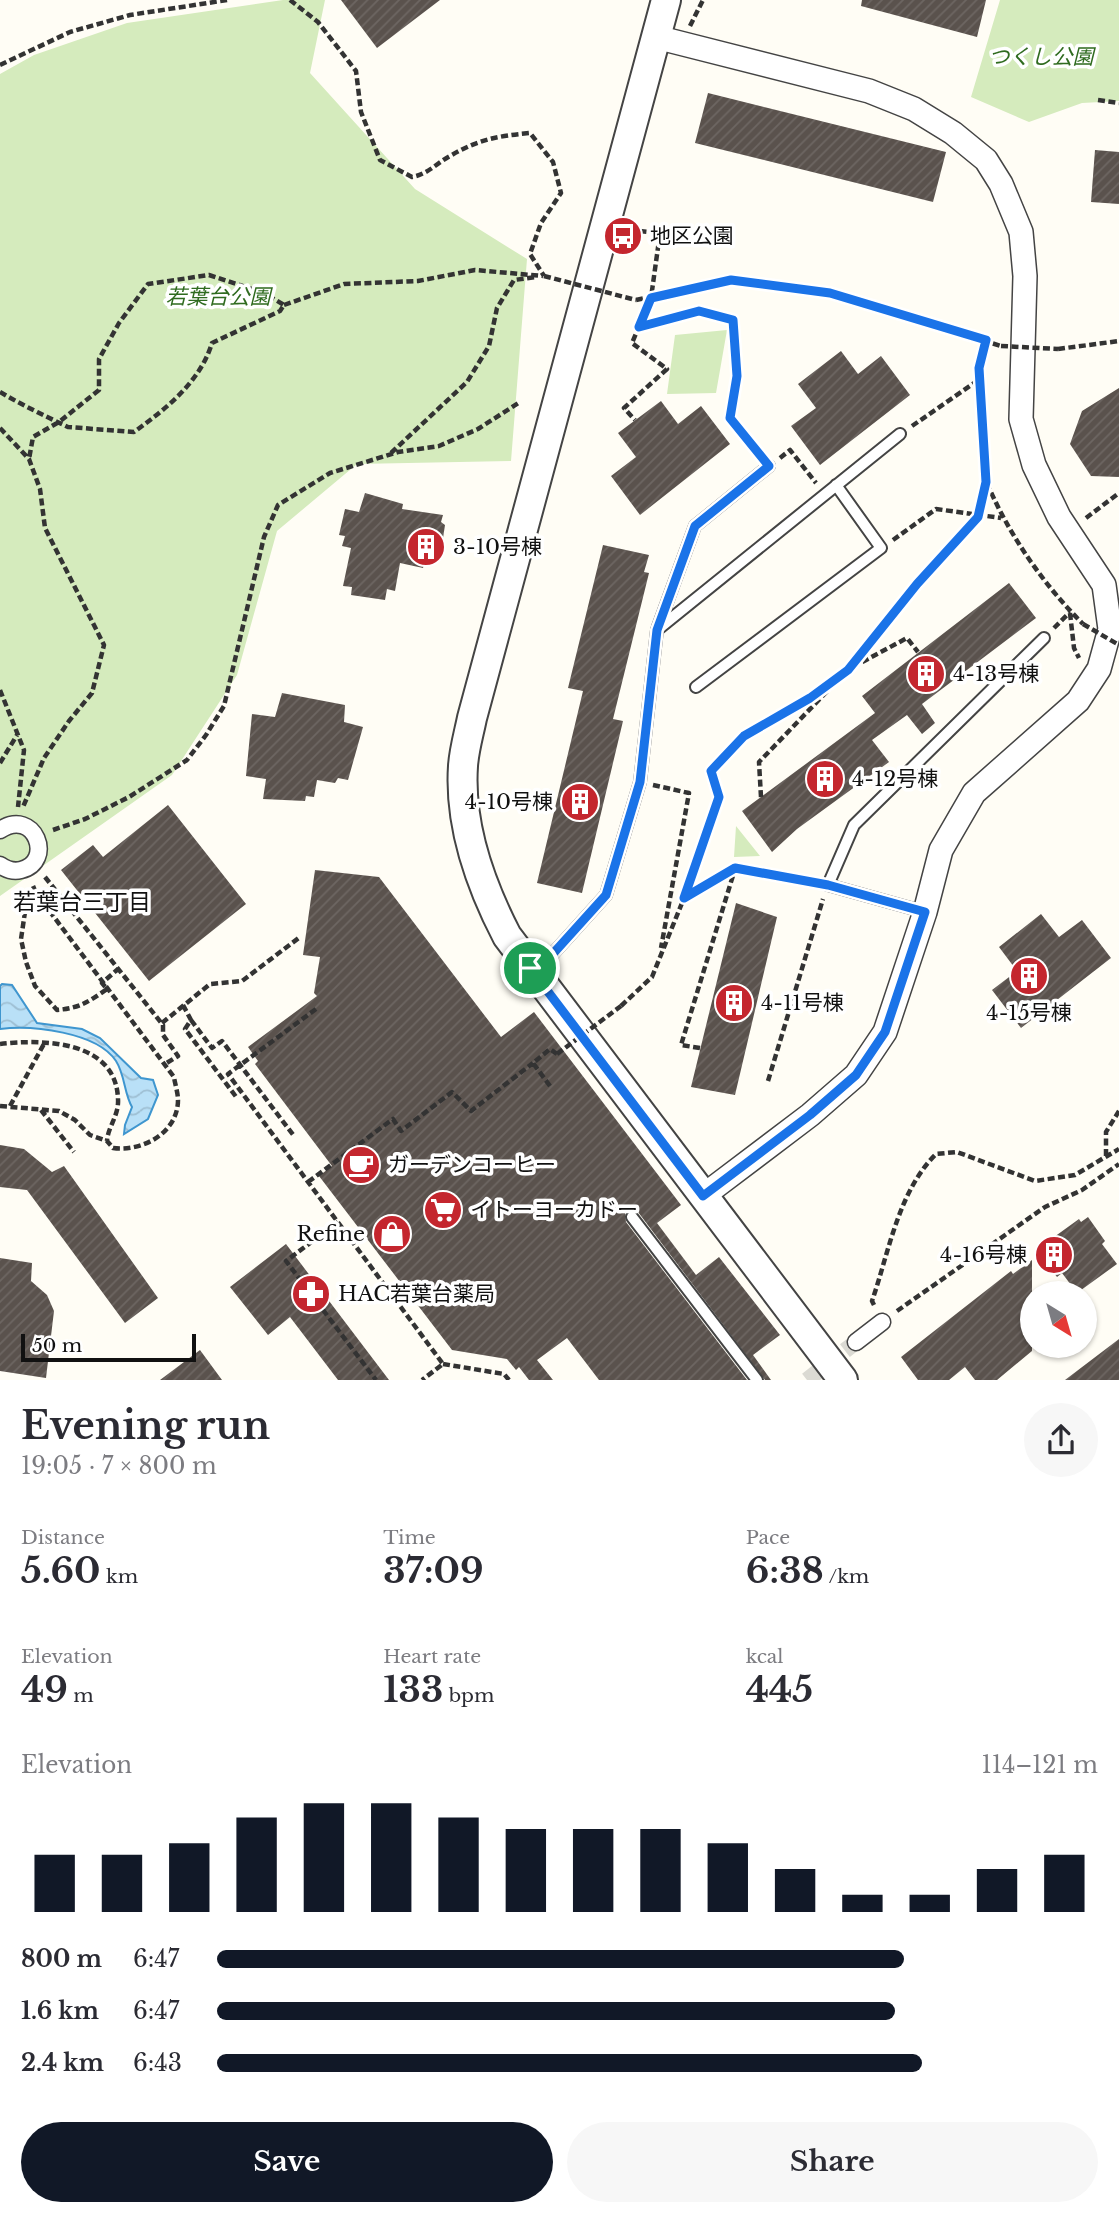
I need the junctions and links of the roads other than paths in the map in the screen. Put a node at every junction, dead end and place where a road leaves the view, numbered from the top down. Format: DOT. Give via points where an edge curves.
graph roads {
  1 [pos="666,0"];
  2 [pos="656,37"];
  3 [pos="900,434"];
  4 [pos="769,466"];
  5 [pos="836,485"];
  6 [pos="657,630"];
  7 [pos="1044,638"];
  8 [pos="696,687"];
  9 [pos="0,830"];
  10 [pos="0,865"];
  11 [pos="925,912"];
  12 [pos="530,968"];
  13 [pos="703,1196"];
  14 [pos="632,1217"];
  15 [pos="881,1322"];
  16 [pos="856,1342"];
  17 [pos="757,1380"];
  18 [pos="843,1380"];
  1 -- 2 [label="street"];
  2 -- 11 [label="street" via="869,90 914,109 986,160 1021,232 1025,276 1021,419 1034,465 1059,517 1104,585 1110,629 1099,669 1078,701 974,793 941,850"];
  2 -- 12 [label="street" via="472,718 463,766 466,818 478,870 502,926"];
  3 -- 5 [label="lane"];
  4 -- 6 [label="lane" via="695,526"];
  5 -- 6 [label="lane"];
  5 -- 8 [label="lane" via="881,548"];
  6 -- 12 [label="lane" via="640,782 606,895 550,957"];
  7 -- 11 [label="lane" via="854,825 828,885"];
  9 -- 10 [label="street" via="17,824 31,830 38,850 29,866 10,871"];
  11 -- 13 [label="street" via="885,1032 856,1075"];
  12 -- 13 [label="street"];
  13 -- 18 [label="street"];
  14 -- 17 [label="lane"];
  15 -- 16 [label="street"];
}
